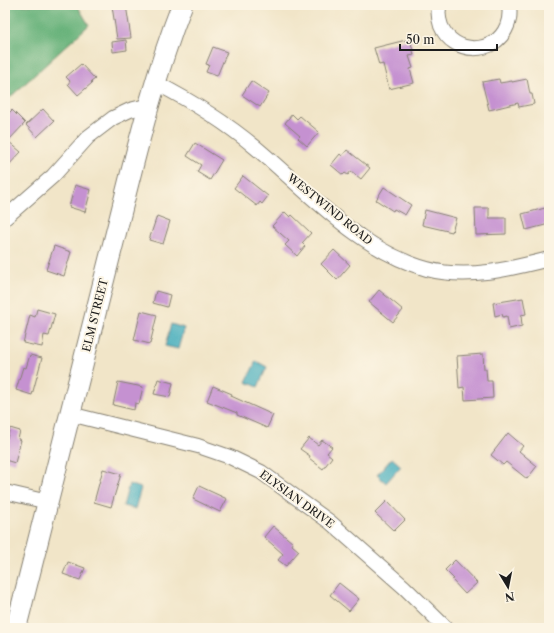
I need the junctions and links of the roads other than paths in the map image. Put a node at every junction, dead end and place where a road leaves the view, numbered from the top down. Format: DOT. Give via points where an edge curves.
graph roads {
  1 [pos="182,5"];
  2 [pos="440,5"];
  3 [pos="509,5"];
  4 [pos="156,83"];
  5 [pos="150,105"];
  6 [pos="5,218"];
  7 [pos="549,259"];
  8 [pos="70,414"];
  9 [pos="5,492"];
  10 [pos="48,502"];
  11 [pos="16,628"];
  12 [pos="446,628"];
  1 -- 4 [label="main road, ELM STREET"];
  2 -- 3 [label="street" via="439,20 444,32 451,40 471,49 493,44 501,36 510,16"];
  4 -- 5 [label="main road, ELM STREET"];
  4 -- 7 [label="street, WESTWIND ROAD" via="219,120 255,146 351,229 378,248 404,260 427,269 470,274 494,272"];
  5 -- 6 [label="street" via="113,118 88,137 53,176"];
  5 -- 8 [label="main road, ELM STREET"];
  8 -- 10 [label="main road, ELM STREET"];
  8 -- 12 [label="street, ELYSIAN DRIVE" via="198,446 230,457 261,472 330,522"];
  9 -- 10 [label="street"];
  10 -- 11 [label="main road, ELM STREET"];
}
